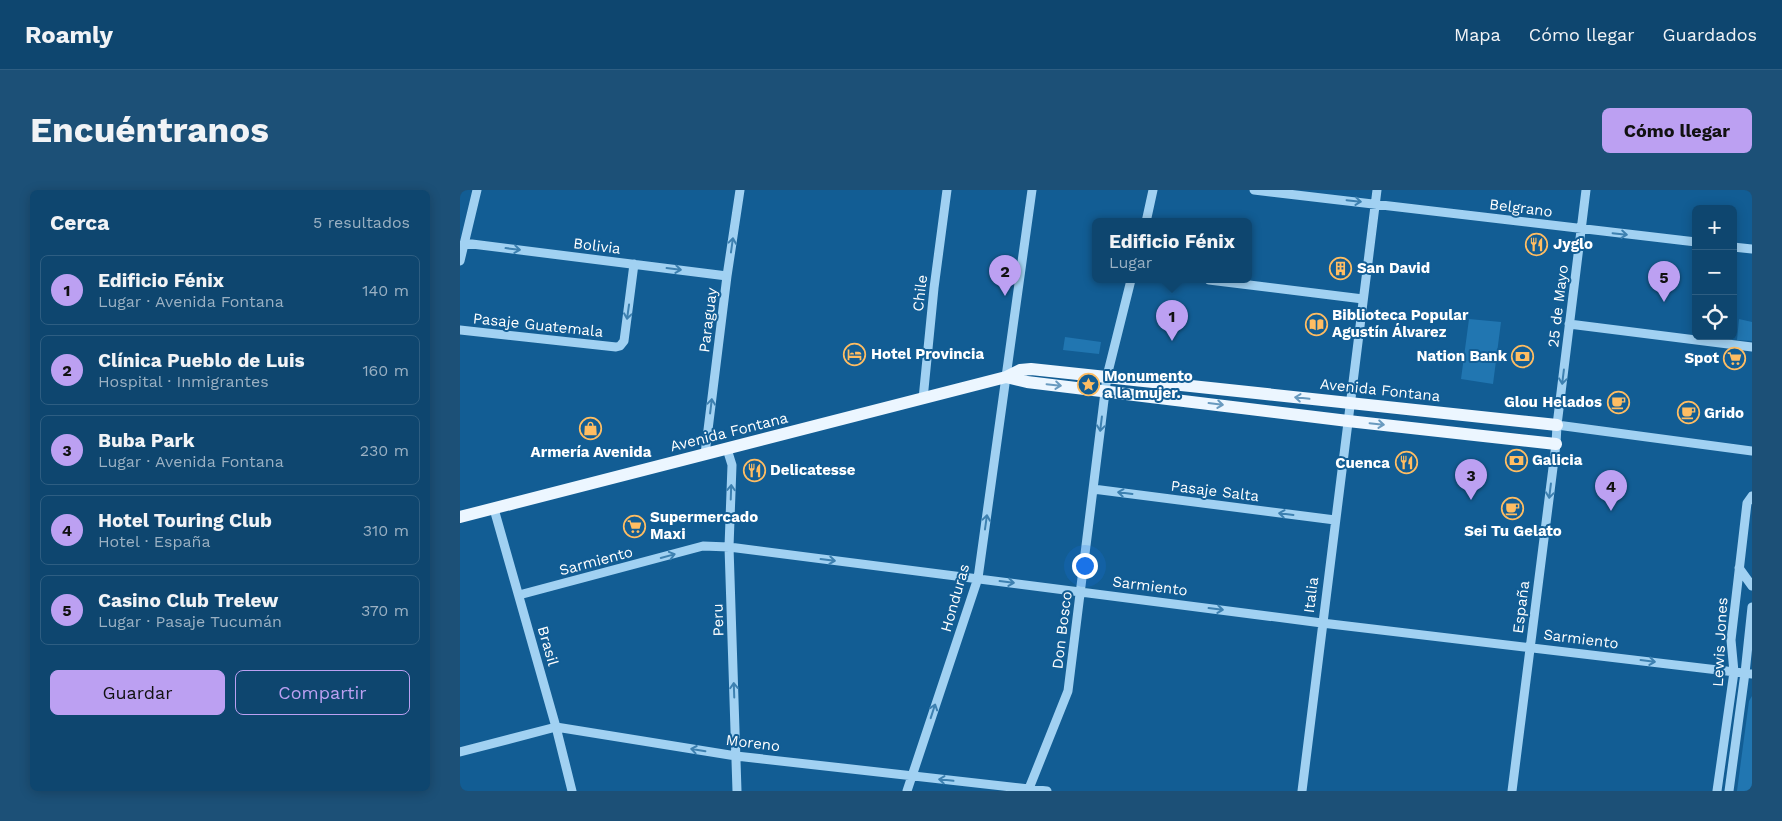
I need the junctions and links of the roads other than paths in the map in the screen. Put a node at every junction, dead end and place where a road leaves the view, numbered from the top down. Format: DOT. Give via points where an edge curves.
graph roads {
  1 [pos="477,190"];
  2 [pos="740,190"];
  3 [pos="947,190"];
  4 [pos="1032,190"];
  5 [pos="1154,190"];
  6 [pos="1254,190"];
  7 [pos="1376,190"];
  8 [pos="1586,190"];
  9 [pos="1375,204"];
  10 [pos="1147,218"];
  11 [pos="464,224"];
  12 [pos="1581,230"];
  13 [pos="1692,242"];
  14 [pos="464,243"];
  15 [pos="1737,247"];
  16 [pos="1752,249"];
  17 [pos="460,261"];
  18 [pos="634,264"];
  19 [pos="727,276"];
  20 [pos="1131,283"];
  21 [pos="1233,283"];
  22 [pos="1363,299"];
  23 [pos="1569,324"];
  24 [pos="460,330"];
  25 [pos="1752,347"];
  26 [pos="1107,376"];
  27 [pos="1006,377"];
  28 [pos="1105,391"];
  29 [pos="923,399"];
  30 [pos="1350,403"];
  31 [pos="1348,421"];
  32 [pos="1557,425"];
  33 [pos="1556,444"];
  34 [pos="727,449"];
  35 [pos="1752,451"];
  36 [pos="705,454"];
  37 [pos="1093,489"];
  38 [pos="1752,496"];
  39 [pos="494,509"];
  40 [pos="460,517"];
  41 [pos="1334,520"];
  42 [pos="729,548"];
  43 [pos="1739,568"];
  44 [pos="978,578"];
  45 [pos="1752,586"];
  46 [pos="1081,591"];
  47 [pos="519,595"];
  48 [pos="1752,607"];
  49 [pos="1322,623"];
  50 [pos="1752,645"];
  51 [pos="1530,647"];
  52 [pos="1746,656"];
  53 [pos="1734,672"];
  54 [pos="1749,674"];
  55 [pos="556,727"];
  56 [pos="460,752"];
  57 [pos="736,756"];
  58 [pos="912,776"];
  59 [pos="1029,790"];
  60 [pos="572,791"];
  61 [pos="737,791"];
  62 [pos="907,791"];
  63 [pos="1046,791"];
  64 [pos="1302,791"];
  65 [pos="1512,791"];
  66 [pos="1717,791"];
  67 [pos="1729,791"];
  1 -- 11 [label="street"];
  19 -- 2 [label="street, Paraguay, one-way"];
  3 -- 29 [label="street, Chile"];
  4 -- 27 [label="street, Honduras"];
  5 -- 10 [label="street"];
  6 -- 9 [label="street, Belgrano, one-way"];
  7 -- 9 [label="street, Italia"];
  8 -- 12 [label="street, 25 de Mayo"];
  9 -- 12 [label="street, Belgrano"];
  9 -- 22 [label="street, Italia"];
  11 -- 14 [label="street"];
  12 -- 13 [label="street, Belgrano, one-way"];
  12 -- 23 [label="street, 25 de Mayo"];
  14 -- 17 [label="street"];
  14 -- 18 [label="street, Bolivia, one-way"];
  15 -- 16 [label="street"];
  18 -- 19 [label="street, Bolivia, one-way"];
  18 -- 24 [label="street, Pasaje Guatemala, one-way" via="624,341 620,346"];
  36 -- 19 [label="street, Paraguay, one-way"];
  20 -- 26 [label="street, Don Bosco"];
  21 -- 22 [label="street"];
  22 -- 30 [label="street, Italia"];
  23 -- 25 [label="street"];
  23 -- 32 [label="street, 25 de Mayo, one-way"];
  26 -- 27 [label="main road, Avenida Fontana" via="1031,369"];
  26 -- 28 [label="street, Don Bosco"];
  30 -- 26 [label="main road, Avenida Fontana, one-way"];
  27 -- 28 [label="main road, Avenida Fontana, one-way"];
  27 -- 29 [label="main road, Avenida Fontana"];
  44 -- 27 [label="street, Honduras, one-way"];
  28 -- 31 [label="main road, Avenida Fontana, one-way"];
  28 -- 37 [label="street, Don Bosco, one-way"];
  29 -- 34 [label="main road, Avenida Fontana"];
  30 -- 31 [label="street, Italia"];
  30 -- 32 [label="main road, Avenida Fontana"];
  31 -- 33 [label="main road, Avenida Fontana, one-way"];
  31 -- 41 [label="street, Italia"];
  32 -- 33 [label="street, España"];
  32 -- 35 [label="street, Avenida Fontana"];
  33 -- 51 [label="street, España, one-way"];
  34 -- 36 [label="main road, Avenida Fontana"];
  42 -- 34 [label="street, Peru, one-way" via="732,465"];
  36 -- 39 [label="main road, Avenida Fontana"];
  41 -- 37 [label="street, Pasaje Salta, one-way"];
  37 -- 46 [label="street, Don Bosco"];
  38 -- 43 [label="street, Lewis Jones" via="1747,503"];
  39 -- 40 [label="main road, Avenida Fontana"];
  39 -- 47 [label="street, Brasil"];
  41 -- 49 [label="street, Italia"];
  42 -- 44 [label="street, Sarmiento, one-way"];
  47 -- 42 [label="street, Sarmiento, one-way" via="703,546"];
  57 -- 42 [label="street, Peru, one-way"];
  43 -- 45 [label="street"];
  43 -- 53 [label="street, Lewis Jones" via="1731,640"];
  44 -- 46 [label="street, Sarmiento, one-way"];
  58 -- 44 [label="street, Honduras, one-way"];
  46 -- 49 [label="street, Sarmiento, one-way"];
  46 -- 59 [label="street, Don Bosco" via="1068,691"];
  47 -- 55 [label="street, Brasil"];
  48 -- 52 [label="street, Lewis Jones"];
  49 -- 51 [label="street, Sarmiento"];
  49 -- 64 [label="street, Italia"];
  50 -- 52 [label="street"];
  51 -- 53 [label="street, Sarmiento, one-way"];
  51 -- 65 [label="street, España"];
  52 -- 54 [label="street, Lewis Jones"];
  53 -- 54 [label="street, Sarmiento"];
  53 -- 66 [label="street, Lewis Jones"];
  54 -- 67 [label="street, Lewis Jones"];
  55 -- 56 [label="street, Moreno"];
  57 -- 55 [label="street, Moreno, one-way"];
  55 -- 60 [label="street, Brasil"];
  57 -- 58 [label="street, Moreno"];
  57 -- 61 [label="street, Peru"];
  59 -- 58 [label="street, Moreno, one-way"];
  58 -- 62 [label="street, Honduras"];
  59 -- 63 [label="street, Moreno"];
}
